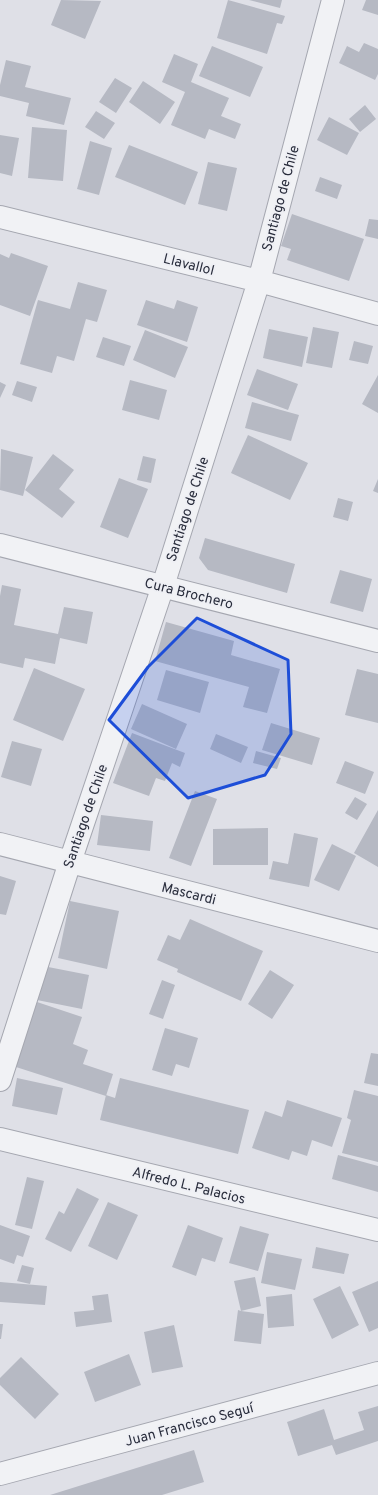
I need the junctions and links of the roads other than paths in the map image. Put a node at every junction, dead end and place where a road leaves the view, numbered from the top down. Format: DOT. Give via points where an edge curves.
graph roads {
  1 [pos="333,0"];
  2 [pos="0,217"];
  3 [pos="259,281"];
  4 [pos="378,314"];
  5 [pos="0,545"];
  6 [pos="163,586"];
  7 [pos="378,641"];
  8 [pos="0,844"];
  9 [pos="70,862"];
  10 [pos="378,942"];
  11 [pos="0,1080"];
  12 [pos="0,1139"];
  13 [pos="378,1230"];
  14 [pos="378,1373"];
  15 [pos="0,1474"];
  1 -- 3 [label="street, Santiago de Chile"];
  2 -- 3 [label="street, Llavallol"];
  3 -- 4 [label="street, Llavallol"];
  3 -- 6 [label="street, Santiago de Chile"];
  5 -- 6 [label="street, Cura Brochero"];
  6 -- 7 [label="street, Cura Brochero"];
  6 -- 9 [label="street, Santiago de Chile"];
  8 -- 9 [label="street, Mascardi"];
  9 -- 10 [label="street, Mascardi"];
  9 -- 11 [label="street, Santiago de Chile"];
  12 -- 13 [label="street, Alfredo L. Palacios"];
  14 -- 15 [label="street, Juan Francisco Seguí"];
}
